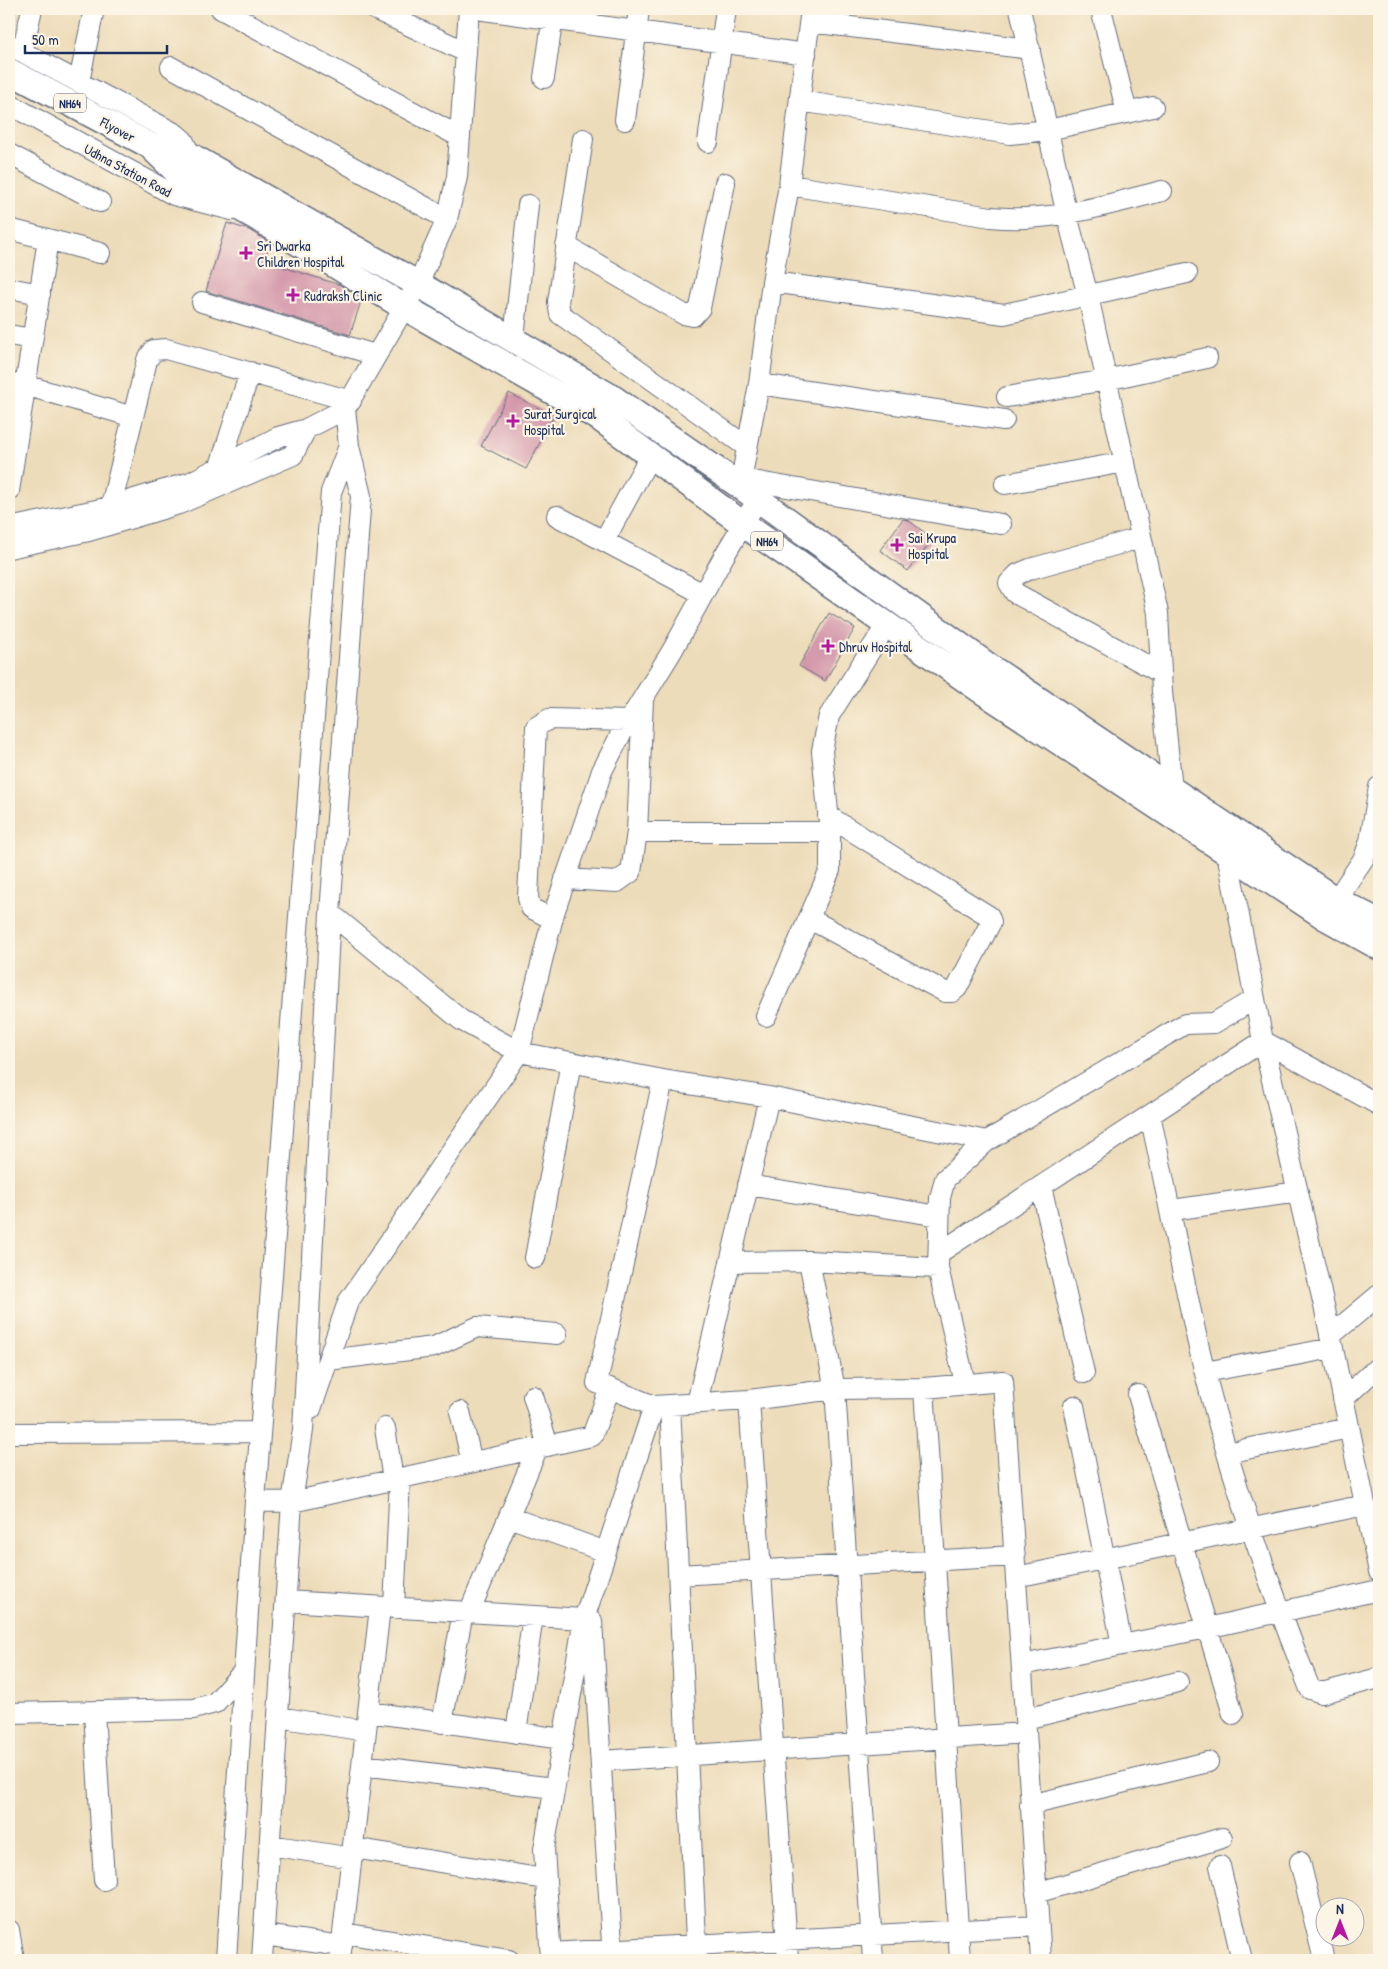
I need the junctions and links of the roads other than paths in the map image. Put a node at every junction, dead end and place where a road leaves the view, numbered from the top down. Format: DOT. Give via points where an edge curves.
graph roads {
  1 [pos="32,9"];
  2 [pos="94,9"];
  3 [pos="221,9"];
  4 [pos="374,9"];
  5 [pos="469,9"];
  6 [pos="476,9"];
  7 [pos="639,9"];
  8 [pos="726,9"];
  9 [pos="1020,9"];
  10 [pos="1101,9"];
  11 [pos="553,14"];
  12 [pos="811,15"];
  13 [pos="636,31"];
  14 [pos="721,42"];
  15 [pos="1030,49"];
  16 [pos="466,52"];
  17 [pos="806,54"];
  18 [pos="13,56"];
  19 [pos="171,67"];
  20 [pos="544,78"];
  21 [pos="79,82"];
  22 [pos="800,101"];
  23 [pos="9,104"];
  24 [pos="1153,107"];
  25 [pos="1127,113"];
  26 [pos="626,120"];
  27 [pos="1048,130"];
  28 [pos="460,137"];
  29 [pos="583,139"];
  30 [pos="140,140"];
  31 [pos="708,142"];
  32 [pos="9,154"];
  33 [pos="191,156"];
  34 [pos="725,183"];
  35 [pos="789,185"];
  36 [pos="1162,191"];
  37 [pos="100,202"];
  38 [pos="528,205"];
  39 [pos="1067,215"];
  40 [pos="254,216"];
  41 [pos="448,219"];
  42 [pos="9,229"];
  43 [pos="48,238"];
  44 [pos="566,246"];
  45 [pos="100,253"];
  46 [pos="1187,272"];
  47 [pos="772,282"];
  48 [pos="418,284"];
  49 [pos="9,288"];
  50 [pos="40,294"];
  51 [pos="1088,296"];
  52 [pos="202,302"];
  53 [pos="404,307"];
  54 [pos="9,335"];
  55 [pos="32,339"];
  56 [pos="514,339"];
  57 [pos="375,355"];
  58 [pos="1207,358"];
  59 [pos="250,372"];
  60 [pos="1106,380"];
  61 [pos="17,384"];
  62 [pos="759,384"];
  63 [pos="1007,397"];
  64 [pos="348,405"];
  65 [pos="133,417"];
  66 [pos="1004,420"];
  67 [pos="306,428"];
  68 [pos="14,430"];
  69 [pos="349,446"];
  70 [pos="747,447"];
  71 [pos="650,456"];
  72 [pos="1125,462"];
  73 [pos="219,469"];
  74 [pos="9,483"];
  75 [pos="1005,484"];
  76 [pos="747,488"];
  77 [pos="111,506"];
  78 [pos="558,516"];
  79 [pos="742,524"];
  80 [pos="1001,524"];
  81 [pos="9,528"];
  82 [pos="1140,538"];
  83 [pos="604,541"];
  84 [pos="9,548"];
  85 [pos="703,594"];
  86 [pos="886,624"];
  87 [pos="1161,673"];
  88 [pos="644,698"];
  89 [pos="629,721"];
  90 [pos="1379,787"];
  91 [pos="1172,789"];
  92 [pos="829,824"];
  93 [pos="637,832"];
  94 [pos="1227,853"];
  95 [pos="1372,858"];
  96 [pos="565,879"];
  97 [pos="1330,909"];
  98 [pos="330,913"];
  99 [pos="552,919"];
  100 [pos="810,919"];
  101 [pos="1379,922"];
  102 [pos="1379,948"];
  103 [pos="1255,999"];
  104 [pos="766,1016"];
  105 [pos="1262,1041"];
  106 [pos="519,1052"];
  107 [pos="571,1062"];
  108 [pos="663,1080"];
  109 [pos="768,1097"];
  110 [pos="1379,1105"];
  111 [pos="1150,1115"];
  112 [pos="987,1141"];
  113 [pos="748,1185"];
  114 [pos="1041,1186"];
  115 [pos="1298,1192"];
  116 [pos="1172,1210"];
  117 [pos="939,1216"];
  118 [pos="535,1258"];
  119 [pos="938,1260"];
  120 [pos="809,1261"];
  121 [pos="731,1262"];
  122 [pos="1379,1295"];
  123 [pos="557,1334"];
  124 [pos="1332,1342"];
  125 [pos="328,1360"];
  126 [pos="1379,1366"];
  127 [pos="1205,1372"];
  128 [pos="1084,1373"];
  129 [pos="964,1383"];
  130 [pos="610,1388"];
  131 [pos="924,1388"];
  132 [pos="835,1389"];
  133 [pos="1138,1395"];
  134 [pos="533,1396"];
  135 [pos="1343,1399"];
  136 [pos="749,1400"];
  137 [pos="697,1403"];
  138 [pos="662,1405"];
  139 [pos="1074,1406"];
  140 [pos="460,1412"];
  141 [pos="385,1428"];
  142 [pos="1349,1428"];
  143 [pos="303,1430"];
  144 [pos="260,1432"];
  145 [pos="9,1433"];
  146 [pos="542,1447"];
  147 [pos="1227,1453"];
  148 [pos="472,1462"];
  149 [pos="396,1479"];
  150 [pos="1379,1484"];
  151 [pos="255,1501"];
  152 [pos="292,1502"];
  153 [pos="1369,1513"];
  154 [pos="509,1517"];
  155 [pos="1250,1529"];
  156 [pos="1182,1543"];
  157 [pos="606,1552"];
  158 [pos="1014,1556"];
  159 [pos="1105,1559"];
  160 [pos="935,1561"];
  161 [pos="847,1566"];
  162 [pos="761,1571"];
  163 [pos="1379,1572"];
  164 [pos="678,1576"];
  165 [pos="1016,1577"];
  166 [pos="1379,1590"];
  167 [pos="591,1599"];
  168 [pos="286,1601"];
  169 [pos="387,1607"];
  170 [pos="466,1612"];
  171 [pos="1280,1613"];
  172 [pos="533,1616"];
  173 [pos="584,1619"];
  174 [pos="1207,1628"];
  175 [pos="1122,1645"];
  176 [pos="1022,1665"];
  177 [pos="244,1671"];
  178 [pos="1379,1678"];
  179 [pos="1178,1682"];
  180 [pos="94,1712"];
  181 [pos="9,1713"];
  182 [pos="1233,1714"];
  183 [pos="278,1717"];
  184 [pos="367,1721"];
  185 [pos="442,1723"];
  186 [pos="1026,1726"];
  187 [pos="516,1733"];
  188 [pos="946,1738"];
  189 [pos="563,1739"];
  190 [pos="859,1744"];
  191 [pos="773,1750"];
  192 [pos="687,1755"];
  193 [pos="601,1761"];
  194 [pos="1208,1762"];
  195 [pos="362,1764"];
  196 [pos="554,1788"];
  197 [pos="1030,1805"];
  198 [pos="1222,1838"];
  199 [pos="270,1845"];
  200 [pos="352,1853"];
  201 [pos="1300,1862"];
  202 [pos="1220,1866"];
  203 [pos="545,1879"];
  204 [pos="104,1880"];
  205 [pos="1036,1893"];
  206 [pos="1038,1926"];
  207 [pos="9,1930"];
  208 [pos="958,1931"];
  209 [pos="264,1935"];
  210 [pos="871,1936"];
  211 [pos="786,1940"];
  212 [pos="342,1946"];
  213 [pos="697,1953"];
  214 [pos="613,1955"];
  215 [pos="550,1957"];
  216 [pos="14,1960"];
  217 [pos="226,1960"];
  218 [pos="262,1960"];
  219 [pos="509,1960"];
  220 [pos="788,1960"];
  221 [pos="873,1960"];
  222 [pos="960,1960"];
  223 [pos="1041,1960"];
  224 [pos="1242,1960"];
  225 [pos="1324,1960"];
  1 -- 18 [label="street"];
  2 -- 21 [label="street"];
  3 -- 28 [label="street"];
  4 -- 16 [label="street"];
  5 -- 16 [label="street"];
  6 -- 11 [label="street"];
  7 -- 13 [label="street"];
  8 -- 14 [label="street"];
  9 -- 15 [label="street"];
  10 -- 25 [label="street"];
  11 -- 13 [label="street"];
  11 -- 20 [label="street"];
  12 -- 15 [label="street"];
  12 -- 17 [label="street"];
  13 -- 14 [label="street"];
  13 -- 26 [label="street"];
  14 -- 17 [label="street"];
  14 -- 31 [label="street"];
  15 -- 27 [label="street"];
  16 -- 28 [label="street"];
  17 -- 22 [label="street"];
  18 -- 21 [label="street"];
  18 -- 30 [label="main road, Flyover / NH64"];
  19 -- 41 [label="street"];
  21 -- 33 [label="street" via="176,134"];
  22 -- 27 [label="street" via="999,134"];
  22 -- 35 [label="street"];
  23 -- 40 [label="street, Udhna Station Road" via="174,195"];
  24 -- 25 [label="street"];
  25 -- 27 [label="street"];
  27 -- 39 [label="street"];
  28 -- 41 [label="street" via="457,177"];
  29 -- 44 [label="street"];
  30 -- 33 [label="main road, NH64"];
  30 -- 40 [label="main road, NH64" via="178,173"];
  32 -- 37 [label="street"];
  33 -- 48 [label="main road, NH64"];
  34 -- 44 [label="street" via="700,308 694,316 682,314"];
  35 -- 39 [label="street" via="991,217 1014,219"];
  35 -- 47 [label="street"];
  36 -- 39 [label="street"];
  38 -- 56 [label="street"];
  39 -- 51 [label="street"];
  40 -- 53 [label="main road, NH64"];
  41 -- 48 [label="street"];
  42 -- 43 [label="street"];
  43 -- 45 [label="street"];
  43 -- 50 [label="street"];
  44 -- 70 [label="street" via="558,302 563,319"];
  46 -- 51 [label="street"];
  47 -- 51 [label="street" via="1004,314"];
  47 -- 62 [label="street"];
  48 -- 53 [label="street"];
  48 -- 56 [label="main road, NH64"];
  49 -- 50 [label="street"];
  50 -- 55 [label="street"];
  51 -- 60 [label="street"];
  52 -- 57 [label="street"];
  53 -- 57 [label="street"];
  53 -- 71 [label="main road, NH64" via="599,418"];
  54 -- 55 [label="street"];
  55 -- 61 [label="street"];
  56 -- 76 [label="main road, NH64" via="613,398"];
  57 -- 64 [label="street"];
  58 -- 60 [label="street"];
  59 -- 64 [label="street"];
  59 -- 65 [label="street" via="159,348 147,360"];
  59 -- 73 [label="street"];
  60 -- 63 [label="street"];
  60 -- 72 [label="street"];
  61 -- 65 [label="street"];
  61 -- 68 [label="street"];
  62 -- 66 [label="street"];
  62 -- 70 [label="street"];
  64 -- 67 [label="street"];
  64 -- 69 [label="street"];
  65 -- 77 [label="street"];
  67 -- 73 [label="street" via="278,437"];
  67 -- 84 [label="street" via="293,455 179,504 89,531"];
  68 -- 74 [label="street"];
  69 -- 98 [label="street" via="361,496"];
  69 -- 144 [label="street" via="331,492"];
  70 -- 76 [label="street"];
  71 -- 79 [label="main road, NH64"];
  71 -- 83 [label="street"];
  72 -- 75 [label="street"];
  72 -- 82 [label="street"];
  73 -- 77 [label="street" via="191,482"];
  76 -- 79 [label="street"];
  76 -- 80 [label="street"];
  76 -- 91 [label="main road, NH64" via="990,667"];
  77 -- 81 [label="street"];
  78 -- 83 [label="street"];
  79 -- 85 [label="street"];
  79 -- 86 [label="main road, NH64"];
  82 -- 87 [label="street" via="1158,613"];
  82 -- 87 [label="street" via="1036,567 1018,574 1009,583 1015,593"];
  83 -- 85 [label="street"];
  85 -- 88 [label="street"];
  86 -- 92 [label="street" via="829,716 822,751"];
  86 -- 94 [label="main road, NH64"];
  87 -- 91 [label="street"];
  88 -- 89 [label="street"];
  88 -- 93 [label="street"];
  89 -- 96 [label="street" via="602,771"];
  89 -- 99 [label="street" via="549,720 536,727 528,898 531,908"];
  90 -- 95 [label="street" via="1370,841"];
  91 -- 97 [label="main road, NH64"];
  92 -- 93 [label="street"];
  92 -- 100 [label="street" via="830,870"];
  92 -- 100 [label="street" via="989,916 991,922 958,988 945,992"];
  93 -- 96 [label="street" via="634,864 627,877 610,882"];
  94 -- 97 [label="main road, NH64"];
  94 -- 103 [label="street"];
  95 -- 97 [label="street"];
  96 -- 99 [label="street"];
  97 -- 101 [label="main road, NH64"];
  97 -- 102 [label="main road, NH64"];
  98 -- 106 [label="street" via="454,1015"];
  98 -- 143 [label="street"];
  99 -- 106 [label="street"];
  100 -- 104 [label="street"];
  103 -- 105 [label="street"];
  103 -- 112 [label="street" via="1214,1023 1184,1024"];
  105 -- 110 [label="street"];
  105 -- 111 [label="street"];
  105 -- 115 [label="street"];
  106 -- 107 [label="street"];
  106 -- 125 [label="street" via="348,1302"];
  107 -- 108 [label="street"];
  107 -- 118 [label="street"];
  108 -- 109 [label="street"];
  108 -- 130 [label="street" via="597,1382"];
  109 -- 112 [label="street"];
  109 -- 113 [label="street"];
  111 -- 114 [label="street"];
  111 -- 116 [label="street"];
  112 -- 117 [label="street" via="945,1179"];
  113 -- 117 [label="street"];
  113 -- 121 [label="street"];
  114 -- 119 [label="street"];
  114 -- 128 [label="street"];
  115 -- 116 [label="street"];
  115 -- 124 [label="street"];
  116 -- 127 [label="street"];
  117 -- 119 [label="street"];
  119 -- 120 [label="street"];
  119 -- 129 [label="street"];
  120 -- 121 [label="street"];
  120 -- 132 [label="street"];
  121 -- 137 [label="street"];
  122 -- 124 [label="street"];
  123 -- 125 [label="street" via="477,1327 434,1347"];
  124 -- 127 [label="street"];
  124 -- 135 [label="street"];
  125 -- 143 [label="street"];
  126 -- 135 [label="street"];
  127 -- 147 [label="street"];
  129 -- 131 [label="street"];
  129 -- 158 [label="street" via="1003,1381"];
  130 -- 138 [label="street"];
  130 -- 146 [label="street" via="592,1436"];
  131 -- 132 [label="street"];
  131 -- 160 [label="street"];
  132 -- 136 [label="street"];
  132 -- 161 [label="street"];
  133 -- 156 [label="street"];
  134 -- 146 [label="street"];
  135 -- 142 [label="street"];
  136 -- 137 [label="street"];
  136 -- 162 [label="street"];
  137 -- 138 [label="street"];
  138 -- 157 [label="street"];
  138 -- 164 [label="street"];
  139 -- 159 [label="street"];
  140 -- 148 [label="street"];
  141 -- 149 [label="street"];
  142 -- 147 [label="street"];
  142 -- 153 [label="street"];
  143 -- 152 [label="street"];
  144 -- 145 [label="street"];
  144 -- 151 [label="street"];
  146 -- 148 [label="street"];
  146 -- 154 [label="street"];
  147 -- 155 [label="street"];
  148 -- 149 [label="street"];
  149 -- 152 [label="street"];
  149 -- 169 [label="street"];
  150 -- 153 [label="street"];
  151 -- 152 [label="street"];
  151 -- 177 [label="street"];
  152 -- 168 [label="street"];
  153 -- 155 [label="street"];
  153 -- 163 [label="street"];
  154 -- 157 [label="street"];
  154 -- 170 [label="street"];
  155 -- 156 [label="street"];
  155 -- 171 [label="street"];
  156 -- 159 [label="street"];
  156 -- 174 [label="street"];
  157 -- 167 [label="street"];
  158 -- 160 [label="street"];
  158 -- 165 [label="street"];
  159 -- 165 [label="street"];
  159 -- 175 [label="street"];
  160 -- 161 [label="street"];
  160 -- 188 [label="street"];
  161 -- 162 [label="street"];
  161 -- 190 [label="street"];
  162 -- 164 [label="street"];
  162 -- 191 [label="street"];
  164 -- 192 [label="street"];
  165 -- 176 [label="street"];
  166 -- 171 [label="street"];
  167 -- 173 [label="street"];
  167 -- 193 [label="street"];
  168 -- 169 [label="street"];
  168 -- 183 [label="street"];
  169 -- 170 [label="street"];
  169 -- 184 [label="street"];
  170 -- 172 [label="street"];
  170 -- 185 [label="street"];
  171 -- 174 [label="street"];
  171 -- 178 [label="street" via="1310,1689 1315,1692 1334,1690"];
  172 -- 173 [label="street"];
  172 -- 187 [label="street"];
  173 -- 189 [label="street"];
  174 -- 175 [label="street"];
  174 -- 182 [label="street"];
  175 -- 176 [label="street"];
  176 -- 186 [label="street"];
  177 -- 180 [label="street" via="224,1696 208,1707"];
  177 -- 217 [label="street"];
  179 -- 186 [label="street"];
  180 -- 181 [label="street"];
  180 -- 204 [label="street"];
  183 -- 184 [label="street"];
  183 -- 199 [label="street"];
  184 -- 185 [label="street"];
  184 -- 195 [label="street"];
  185 -- 187 [label="street"];
  186 -- 188 [label="street"];
  186 -- 197 [label="street"];
  187 -- 189 [label="street"];
  188 -- 190 [label="street"];
  188 -- 208 [label="street"];
  189 -- 196 [label="street"];
  190 -- 191 [label="street"];
  190 -- 210 [label="street"];
  191 -- 192 [label="street"];
  191 -- 211 [label="street"];
  192 -- 193 [label="street"];
  192 -- 213 [label="street"];
  193 -- 214 [label="street"];
  194 -- 197 [label="street"];
  195 -- 196 [label="street"];
  195 -- 200 [label="street"];
  196 -- 203 [label="street" via="544,1849"];
  197 -- 205 [label="street"];
  198 -- 205 [label="street"];
  199 -- 200 [label="street"];
  199 -- 209 [label="street"];
  200 -- 203 [label="street"];
  200 -- 212 [label="street"];
  201 -- 225 [label="street"];
  202 -- 224 [label="street"];
  203 -- 215 [label="street"];
  205 -- 206 [label="street"];
  206 -- 208 [label="street"];
  206 -- 223 [label="street"];
  207 -- 216 [label="street"];
  208 -- 210 [label="street"];
  208 -- 222 [label="street"];
  209 -- 212 [label="street"];
  209 -- 218 [label="street"];
  210 -- 211 [label="street"];
  210 -- 221 [label="street"];
  211 -- 213 [label="street"];
  211 -- 220 [label="street"];
  212 -- 219 [label="street"];
  213 -- 214 [label="street"];
  214 -- 215 [label="street"];
}
